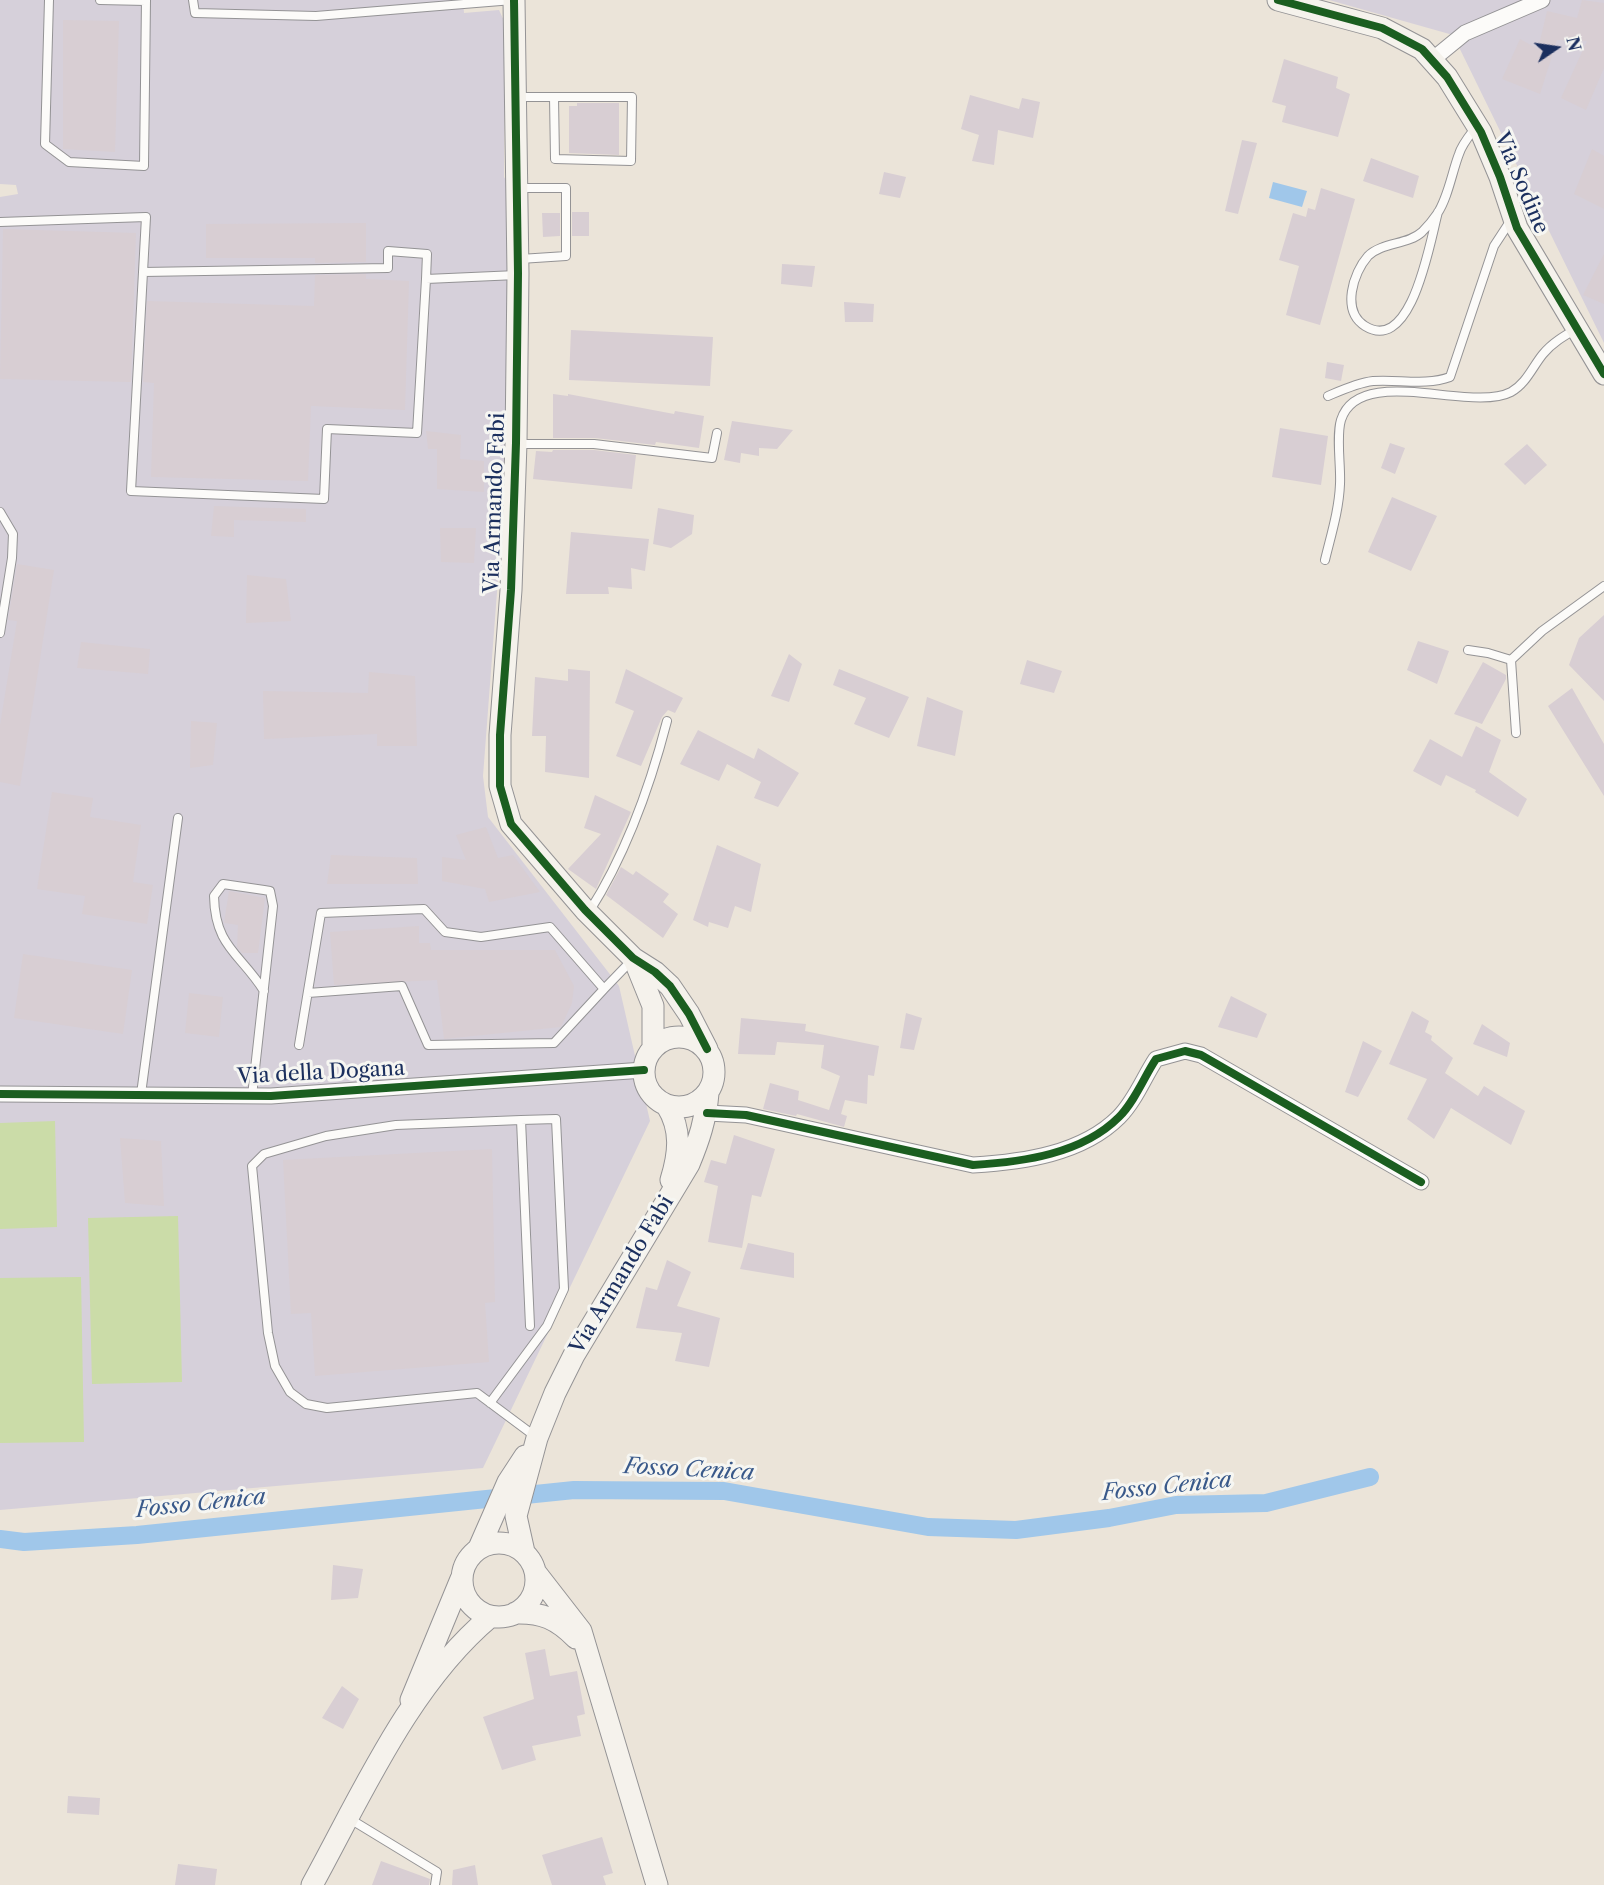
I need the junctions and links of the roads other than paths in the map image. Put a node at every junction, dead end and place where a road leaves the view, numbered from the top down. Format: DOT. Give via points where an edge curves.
graph roads {
  1 [pos="49,0"];
  2 [pos="100,0"];
  3 [pos="193,0"];
  4 [pos="514,0"];
  5 [pos="1278,0"];
  6 [pos="1542,0"];
  7 [pos="146,1"];
  8 [pos="1432,60"];
  9 [pos="516,97"];
  10 [pos="554,97"];
  11 [pos="1477,126"];
  12 [pos="517,188"];
  13 [pos="1438,212"];
  14 [pos="1513,216"];
  15 [pos="0,222"];
  16 [pos="518,267"];
  17 [pos="143,272"];
  18 [pos="426,279"];
  19 [pos="1577,328"];
  20 [pos="1604,374"];
  21 [pos="1328,396"];
  22 [pos="717,433"];
  23 [pos="516,444"];
  24 [pos="0,512"];
  25 [pos="1325,560"];
  26 [pos="1604,586"];
  27 [pos="0,633"];
  28 [pos="1468,650"];
  29 [pos="1511,660"];
  30 [pos="667,721"];
  31 [pos="1516,734"];
  32 [pos="178,818"];
  33 [pos="588,913"];
  34 [pos="633,958"];
  35 [pos="604,988"];
  36 [pos="264,991"];
  37 [pos="308,993"];
  38 [pos="300,1045"];
  39 [pos="653,1048"];
  40 [pos="707,1049"];
  41 [pos="644,1070"];
  42 [pos="0,1094"];
  43 [pos="141,1094"];
  44 [pos="252,1096"];
  45 [pos="708,1103"];
  46 [pos="667,1106"];
  47 [pos="521,1120"];
  48 [pos="1421,1182"];
  49 [pos="665,1204"];
  50 [pos="530,1326"];
  51 [pos="490,1403"];
  52 [pos="537,1438"];
  53 [pos="517,1478"];
  54 [pos="479,1548"];
  55 [pos="524,1552"];
  56 [pos="536,1573"];
  57 [pos="461,1579"];
  58 [pos="515,1613"];
  59 [pos="490,1617"];
  60 [pos="587,1650"];
  61 [pos="403,1720"];
  62 [pos="349,1818"];
  63 [pos="312,1885"];
  64 [pos="435,1885"];
  65 [pos="657,1885"];
  1 -- 7 [label="lane" via="45,144 69,162 144,166"];
  2 -- 7 [label="lane"];
  3 -- 4 [label="lane" via="195,13 316,16"];
  4 -- 9 [label="street, Via Armando Fabi"];
  5 -- 8 [label="street, Via Sodine" via="1382,28 1422,49"];
  6 -- 8 [label="street" via="1465,33"];
  8 -- 11 [label="street, Via Sodine" via="1448,77"];
  9 -- 10 [label="lane"];
  9 -- 12 [label="street, Via Armando Fabi"];
  10 -- 10 [label="lane" via="632,97 631,161 555,159"];
  11 -- 13 [label="lane" via="1460,151"];
  11 -- 14 [label="street, Via Sodine"];
  12 -- 16 [label="street, Via Armando Fabi"];
  12 -- 16 [label="lane" via="566,188 566,256"];
  13 -- 13 [label="lane" via="1418,285 1403,319 1393,328 1379,331 1367,327 1357,320 1351,291 1369,255 1421,233"];
  14 -- 19 [label="street, Via Sodine"];
  14 -- 21 [label="lane" via="1494,246 1449,377 1438,382 1372,381"];
  15 -- 17 [label="lane" via="146,217"];
  16 -- 18 [label="lane"];
  16 -- 23 [label="street, Via Armando Fabi"];
  17 -- 18 [label="lane" via="388,268 388,251 427,254"];
  17 -- 18 [label="lane" via="131,491 324,499 327,429 417,433"];
  19 -- 20 [label="street, Via Sodine"];
  19 -- 25 [label="lane" via="1544,353 1529,376 1512,391 1491,398 1375,393 1359,398 1348,408 1341,421 1340,486"];
  22 -- 23 [label="lane" via="712,459 594,444"];
  23 -- 33 [label="street, Via Armando Fabi" via="500,786 511,824"];
  24 -- 27 [label="lane" via="13,534"];
  26 -- 29 [label="lane" via="1542,631"];
  28 -- 29 [label="lane"];
  29 -- 31 [label="lane"];
  30 -- 33 [label="lane" via="655,768 636,816 607,883"];
  32 -- 43 [label="lane"];
  33 -- 34 [label="street, Via Armando Fabi"];
  34 -- 35 [label="lane"];
  34 -- 39 [label="street" via="653,1006"];
  34 -- 40 [label="street" via="670,986"];
  35 -- 37 [label="lane" via="554,1043 428,1045 402,986"];
  35 -- 37 [label="lane" via="550,927 482,937 445,932 424,909 321,913"];
  36 -- 36 [label="lane" via="273,897 270,891 223,884 214,896 222,937"];
  36 -- 44 [label="lane"];
  37 -- 38 [label="lane"];
  39 -- 40 [label="street" via="674,1037 686,1037"];
  39 -- 41 [label="street"];
  40 -- 45 [label="street" via="715,1071"];
  41 -- 44 [label="street, Via della Dogana"];
  41 -- 46 [label="street" via="650,1092"];
  42 -- 43 [label="street, Via della Dogana"];
  43 -- 44 [label="street, Via della Dogana"];
  45 -- 46 [label="street"];
  45 -- 48 [label="street" via="973,1166 999,1164 1068,1149 1092,1137 1119,1117 1156,1059 1185,1051 1201,1055"];
  45 -- 49 [label="street, Via Armando Fabi" via="689,1164"];
  46 -- 49 [label="street" via="674,1117 678,1141"];
  47 -- 50 [label="lane"];
  47 -- 51 [label="lane" via="556,1119 564,1289 547,1326"];
  47 -- 51 [label="lane" via="396,1125 326,1136 264,1154 252,1166 268,1333 275,1365 290,1392 306,1404 327,1408 477,1393"];
  49 -- 52 [label="street, Via Armando Fabi" via="574,1354"];
  51 -- 52 [label="lane"];
  52 -- 53 [label="street, Via Armando Fabi"];
  53 -- 54 [label="street, Via Armando Fabi" via="491,1517"];
  53 -- 55 [label="street, Via Armando Fabi" via="516,1516"];
  54 -- 55 [label="street" via="502,1542"];
  54 -- 57 [label="street" via="463,1567"];
  55 -- 56 [label="street"];
  56 -- 58 [label="street" via="533,1596"];
  56 -- 60 [label="street" via="571,1614"];
  57 -- 59 [label="street" via="469,1603"];
  57 -- 61 [label="street"];
  58 -- 59 [label="street"];
  58 -- 60 [label="street" via="552,1617"];
  59 -- 61 [label="street" via="468,1635"];
  60 -- 65 [label="street"];
  61 -- 62 [label="street"];
  62 -- 63 [label="street"];
  62 -- 64 [label="lane" via="437,1872"];
}
